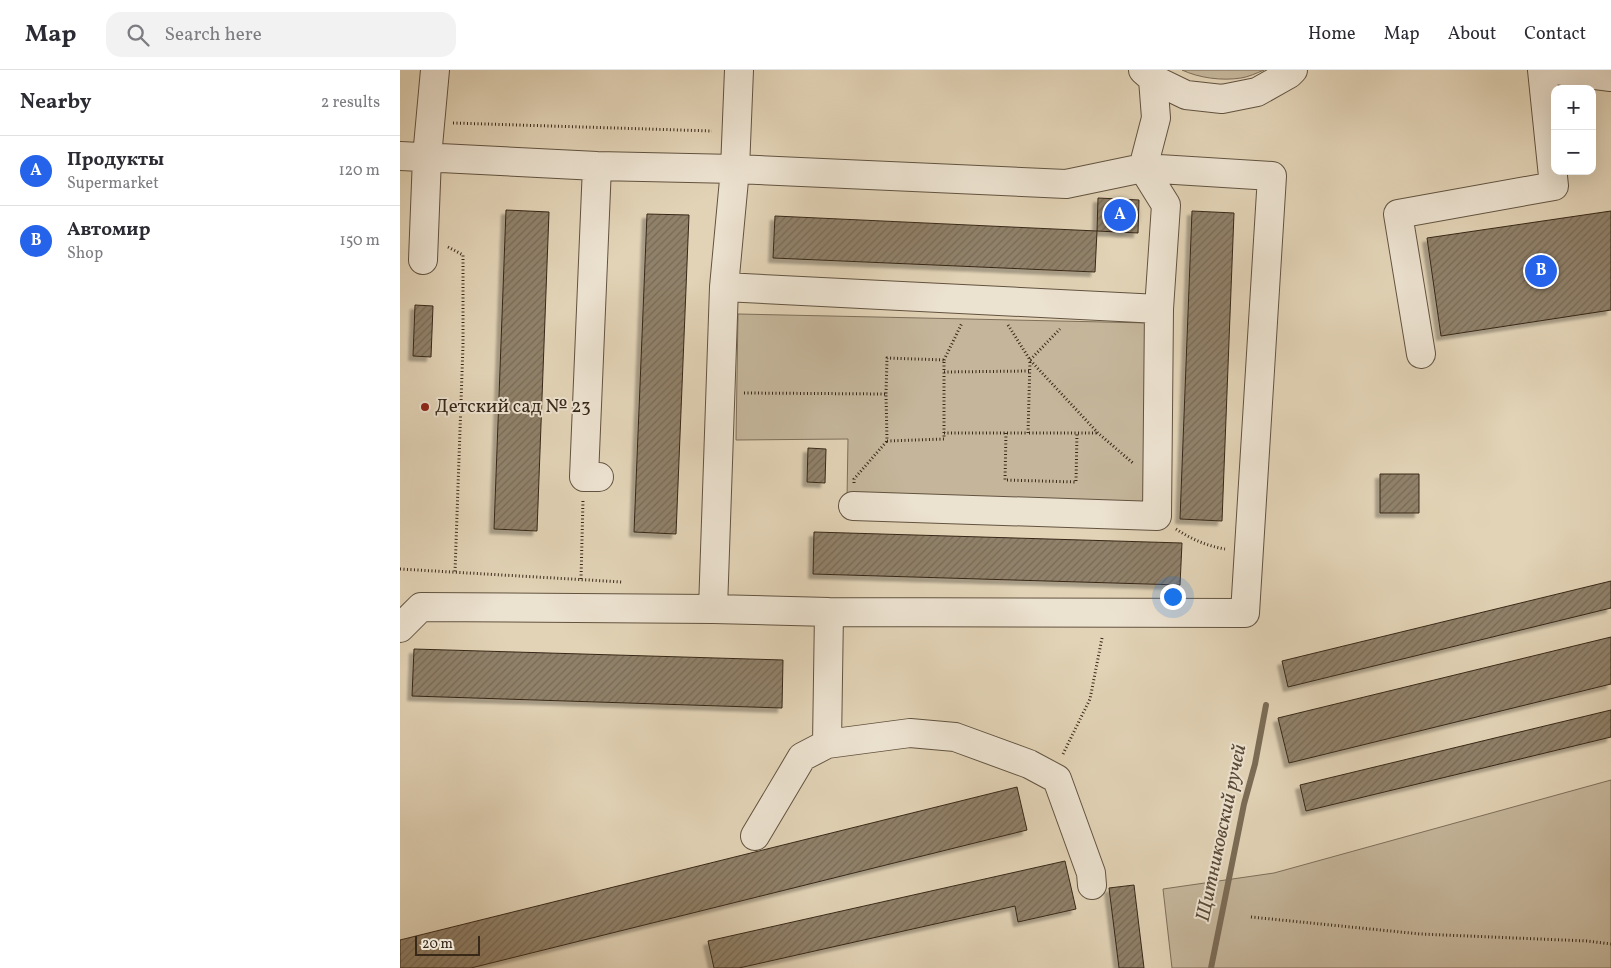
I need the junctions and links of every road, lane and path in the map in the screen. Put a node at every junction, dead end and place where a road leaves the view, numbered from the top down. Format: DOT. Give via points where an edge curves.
graph roads {
  1 [pos="435,70"];
  2 [pos="739,70"];
  3 [pos="1293,70"];
  4 [pos="1542,70"];
  5 [pos="1556,70"];
  6 [pos="1148,75"];
  7 [pos="1611,77"];
  8 [pos="1186,95"];
  9 [pos="1156,118"];
  10 [pos="430,123"];
  11 [pos="716,131"];
  12 [pos="400,156"];
  13 [pos="427,157"];
  14 [pos="597,166"];
  15 [pos="1143,168"];
  16 [pos="735,169"];
  17 [pos="423,252"];
  18 [pos="724,288"];
  19 [pos="983,300"];
  20 [pos="1083,305"];
  21 [pos="1159,309"];
  22 [pos="1421,354"];
  23 [pos="944,360"];
  24 [pos="1030,360"];
  25 [pos="1029,371"];
  26 [pos="944,372"];
  27 [pos="720,393"];
  28 [pos="886,394"];
  29 [pos="944,433"];
  30 [pos="1006,433"];
  31 [pos="1028,433"];
  32 [pos="1077,433"];
  33 [pos="1098,433"];
  34 [pos="887,441"];
  35 [pos="592,477"];
  36 [pos="1157,483"];
  37 [pos="853,506"];
  38 [pos="1157,516"];
  39 [pos="1249,554"];
  40 [pos="400,569"];
  41 [pos="455,572"];
  42 [pos="581,579"];
  43 [pos="630,582"];
  44 [pos="713,609"];
  45 [pos="829,612"];
  46 [pos="1107,612"];
  47 [pos="400,628"];
  48 [pos="827,744"];
  49 [pos="1047,774"];
  50 [pos="755,836"];
  51 [pos="1092,885"];
  52 [pos="1251,917"];
  53 [pos="1611,944"];
  1 -- 10 [label="street"];
  2 -- 16 [label="street"];
  3 -- 8 [label="street" via="1257,92 1222,99"];
  4 -- 22 [label="street" via="1556,195 1398,214"];
  5 -- 7 [label="street"];
  6 -- 8 [label="street"];
  6 -- 9 [label="street"];
  8 -- 9 [label="street"];
  9 -- 15 [label="street"];
  10 -- 11 [label="path"];
  10 -- 13 [label="street"];
  12 -- 13 [label="street"];
  13 -- 14 [label="street"];
  13 -- 17 [label="street"];
  14 -- 16 [label="street"];
  14 -- 35 [label="street"];
  15 -- 16 [label="street" via="1066,184"];
  15 -- 21 [label="street" via="1166,205"];
  15 -- 39 [label="street" via="1272,176"];
  16 -- 18 [label="street"];
  17 -- 41 [label="path" via="449,247 463,255"];
  18 -- 19 [label="street"];
  18 -- 27 [label="street"];
  19 -- 20 [label="street"];
  19 -- 23 [label="path"];
  19 -- 24 [label="path"];
  20 -- 21 [label="street"];
  20 -- 24 [label="path"];
  21 -- 36 [label="street"];
  23 -- 26 [label="path"];
  23 -- 28 [label="path" via="887,358"];
  24 -- 25 [label="path"];
  24 -- 33 [label="path"];
  25 -- 26 [label="path"];
  25 -- 31 [label="path"];
  26 -- 29 [label="path"];
  27 -- 28 [label="path"];
  27 -- 44 [label="street"];
  28 -- 34 [label="path"];
  29 -- 30 [label="path"];
  29 -- 34 [label="path" via="944,440"];
  30 -- 31 [label="path"];
  30 -- 32 [label="path" via="1005,480 1076,482"];
  31 -- 32 [label="path"];
  32 -- 33 [label="path"];
  33 -- 36 [label="path"];
  34 -- 37 [label="path" via="854,478"];
  35 -- 42 [label="path"];
  36 -- 38 [label="street"];
  37 -- 38 [label="street"];
  38 -- 39 [label="path" via="1187,537 1212,547"];
  39 -- 46 [label="street" via="1245,613"];
  40 -- 41 [label="path"];
  41 -- 42 [label="path"];
  42 -- 43 [label="path"];
  44 -- 45 [label="street"];
  44 -- 47 [label="street" via="421,607"];
  45 -- 46 [label="street"];
  45 -- 48 [label="street"];
  46 -- 49 [label="path" via="1090,699 1064,751"];
  48 -- 49 [label="street" via="910,733 955,737 1030,764"];
  48 -- 50 [label="street" via="802,757"];
  49 -- 51 [label="street" via="1056,779 1091,873"];
  52 -- 53 [label="path" via="1420,934"];
}
